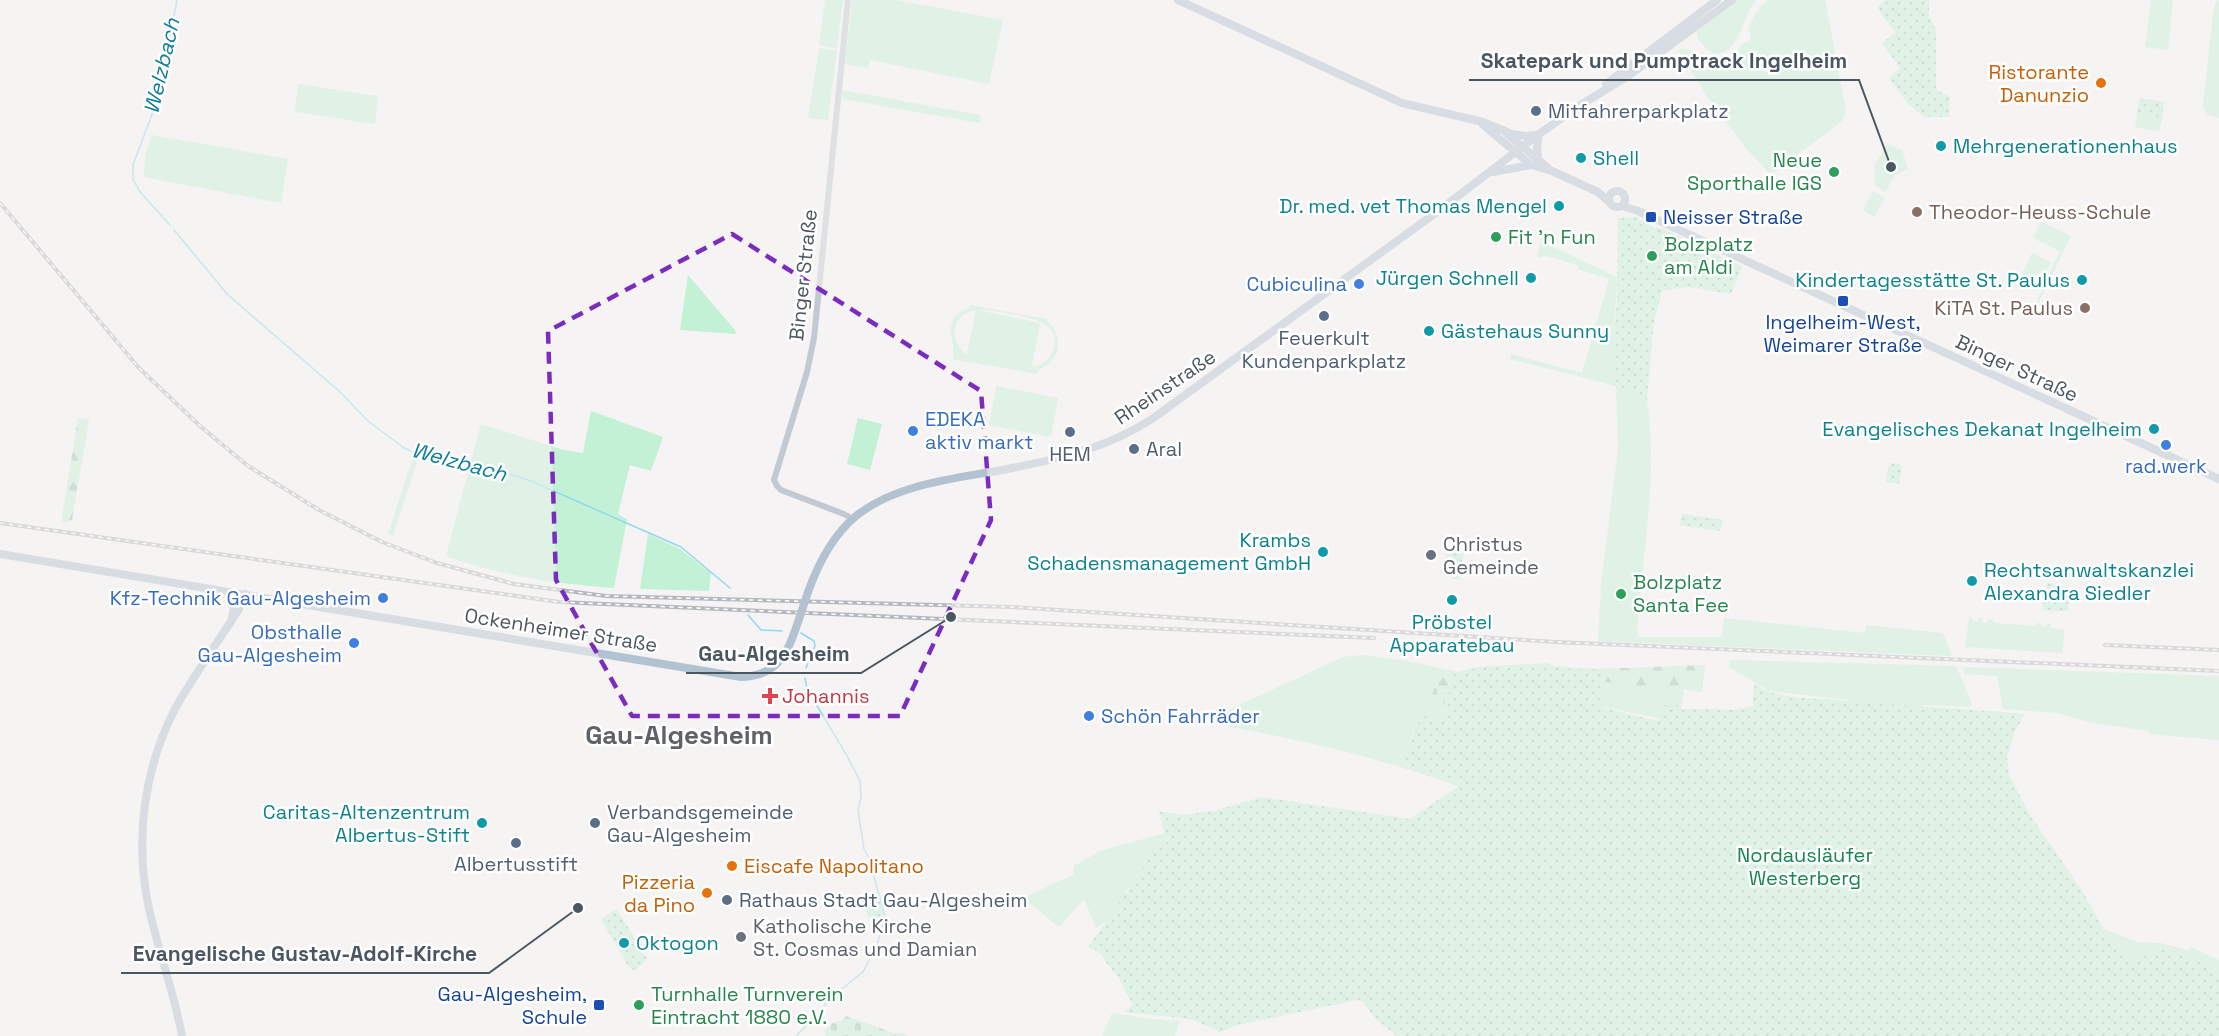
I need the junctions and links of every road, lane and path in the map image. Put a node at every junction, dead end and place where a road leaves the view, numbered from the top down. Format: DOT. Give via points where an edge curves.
graph roads {
  1 [pos="848,0"];
  2 [pos="1178,0"];
  3 [pos="1717,0"];
  4 [pos="1731,0"];
  5 [pos="1582,104"];
  6 [pos="1501,133"];
  7 [pos="1539,135"];
  8 [pos="1519,150"];
  9 [pos="1535,163"];
  10 [pos="1501,164"];
  11 [pos="1487,175"];
  12 [pos="1610,197"];
  13 [pos="1623,202"];
  14 [pos="2219,479"];
  15 [pos="834,511"];
  16 [pos="853,519"];
  17 [pos="845,527"];
  18 [pos="0,554"];
  19 [pos="216,590"];
  20 [pos="245,594"];
  21 [pos="234,606"];
  22 [pos="800,616"];
  23 [pos="230,623"];
  24 [pos="182,1036"];
  1 -- 15 [label="street, Binger Straße" via="814,338 774,480 781,490"];
  2 -- 6 [label="main road" via="1402,103 1469,118"];
  3 -- 5 [label="main road"];
  4 -- 5 [label="main road" via="1628,76"];
  5 -- 7 [label="main road, Rheinstraße"];
  6 -- 7 [label="main road"];
  6 -- 8 [label="main road"];
  6 -- 10 [label="main road"];
  7 -- 8 [label="main road, Rheinstraße"];
  7 -- 9 [label="main road"];
  8 -- 9 [label="main road"];
  8 -- 10 [label="main road, Rheinstraße"];
  9 -- 11 [label="main road"];
  9 -- 12 [label="main road"];
  10 -- 11 [label="main road, Rheinstraße"];
  11 -- 16 [label="main road, Rheinstraße" via="1134,430 1072,455 905,491 880,501"];
  12 -- 13 [label="main road, Binger Straße" via="1613,207"];
  12 -- 13 [label="main road, Binger Straße" via="1620,192"];
  13 -- 14 [label="main road, Binger Straße"];
  15 -- 16 [label="street, Binger Straße"];
  15 -- 17 [label="street"];
  16 -- 17 [label="main road, Rheinstraße"];
  17 -- 22 [label="main road, Rheinstraße, bridge" via="827,551"];
  18 -- 19 [label="main road, Ockenheimer Straße"];
  19 -- 20 [label="main road, Ockenheimer Straße"];
  19 -- 21 [label="main road"];
  20 -- 21 [label="main road"];
  20 -- 22 [label="main road, Ockenheimer Straße" via="741,677 764,673 777,663 791,642"];
  20 -- 23 [label="main road"];
  21 -- 23 [label="main road"];
  23 -- 24 [label="main road" via="169,722 152,769 143,815 145,887"];
}
